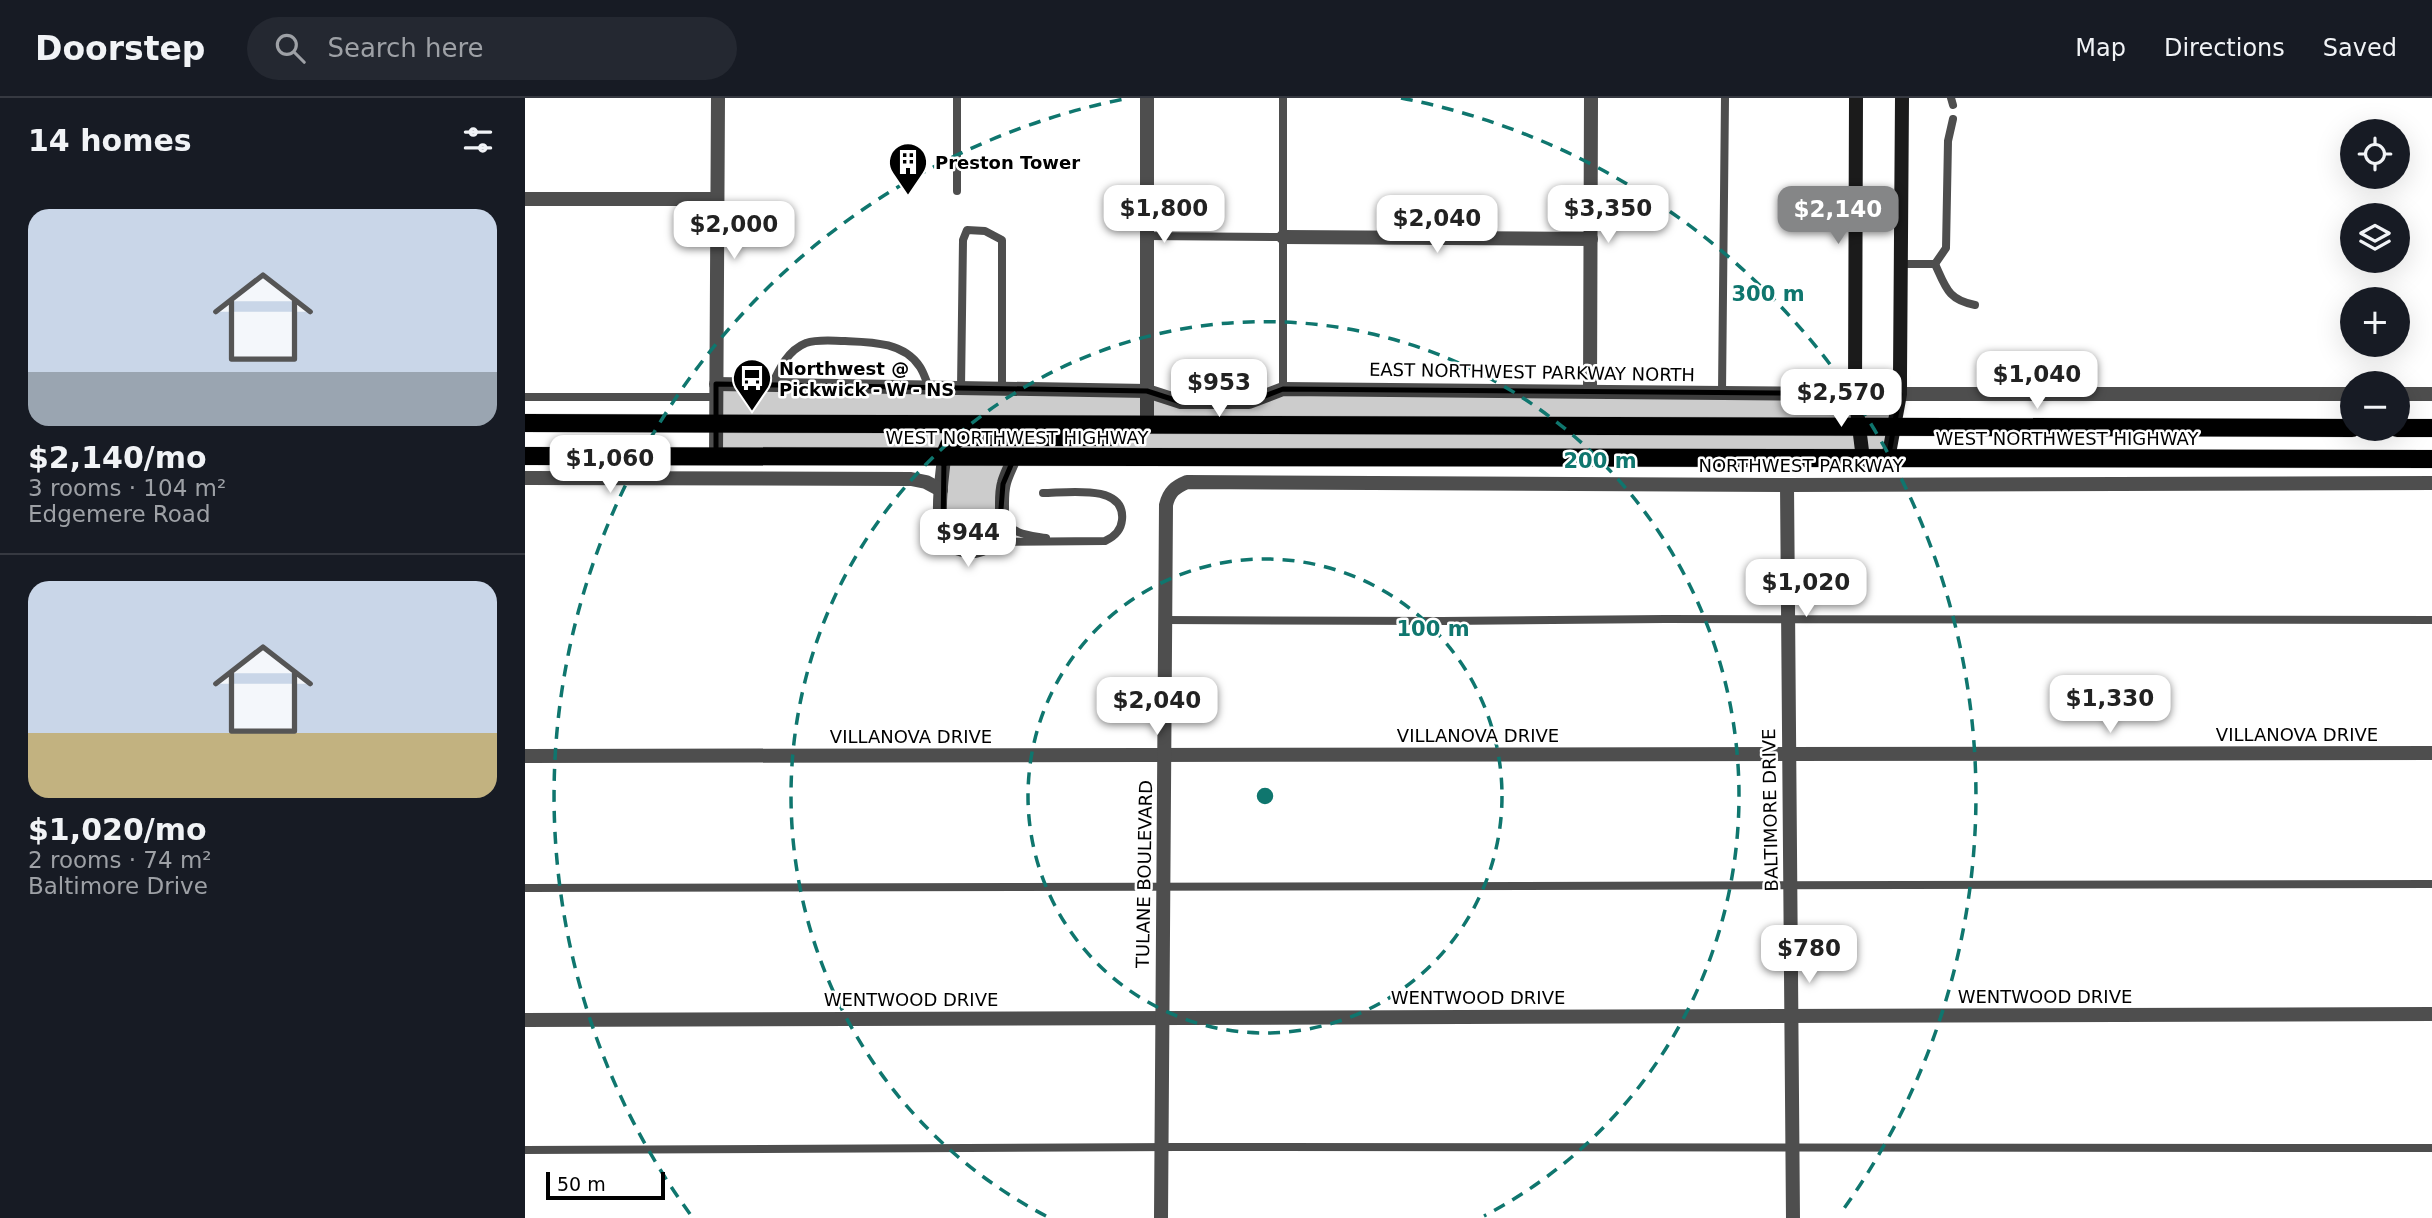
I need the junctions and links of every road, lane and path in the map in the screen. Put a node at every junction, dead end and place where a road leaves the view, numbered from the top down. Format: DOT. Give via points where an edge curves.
graph roads {
  1 [pos="718,98"];
  2 [pos="957,98"];
  3 [pos="1147,98"];
  4 [pos="1283,98"];
  5 [pos="1591,98"];
  6 [pos="1725,98"];
  7 [pos="1856,98"];
  8 [pos="1902,98"];
  9 [pos="1953,119"];
  10 [pos="957,191"];
  11 [pos="525,199"];
  12 [pos="717,199"];
  13 [pos="1146,236"];
  14 [pos="1283,237"];
  15 [pos="1591,239"];
  16 [pos="1901,264"];
  17 [pos="1935,264"];
  18 [pos="1975,305"];
  19 [pos="772,385"];
  20 [pos="929,387"];
  21 [pos="961,388"];
  22 [pos="1002,388"];
  23 [pos="1283,389"];
  24 [pos="716,391"];
  25 [pos="1147,391"];
  26 [pos="1590,391"];
  27 [pos="1722,393"];
  28 [pos="1855,394"];
  29 [pos="1900,394"];
  30 [pos="2340,394"];
  31 [pos="2410,394"];
  32 [pos="2432,394"];
  33 [pos="525,397"];
  34 [pos="525,423"];
  35 [pos="716,424"];
  36 [pos="1145,425"];
  37 [pos="1858,427"];
  38 [pos="1894,427"];
  39 [pos="2340,428"];
  40 [pos="2410,428"];
  41 [pos="2432,428"];
  42 [pos="525,456"];
  43 [pos="716,456"];
  44 [pos="944,457"];
  45 [pos="1014,458"];
  46 [pos="1863,459"];
  47 [pos="1888,459"];
  48 [pos="2432,459"];
  49 [pos="525,478"];
  50 [pos="2432,483"];
  51 [pos="1787,485"];
  52 [pos="941,490"];
  53 [pos="1173,490"];
  54 [pos="1043,494"];
  55 [pos="1002,515"];
  56 [pos="993,542"];
  57 [pos="1073,542"];
  58 [pos="1165,620"];
  59 [pos="1789,620"];
  60 [pos="2432,620"];
  61 [pos="1789,753"];
  62 [pos="2432,753"];
  63 [pos="1164,755"];
  64 [pos="525,756"];
  65 [pos="1790,884"];
  66 [pos="2432,884"];
  67 [pos="1163,886"];
  68 [pos="525,888"];
  69 [pos="2432,1014"];
  70 [pos="1792,1016"];
  71 [pos="1162,1018"];
  72 [pos="525,1020"];
  73 [pos="1161,1148"];
  74 [pos="2432,1148"];
  75 [pos="1793,1149"];
  76 [pos="525,1150"];
  77 [pos="1161,1218"];
  78 [pos="1793,1218"];
  1 -- 12 [label="street"];
  2 -- 10 [label="lane"];
  3 -- 13 [label="street"];
  4 -- 14 [label="lane"];
  5 -- 15 [label="street"];
  6 -- 27 [label="lane"];
  7 -- 28 [label="street"];
  8 -- 16 [label="street"];
  9 -- 17 [label="lane" via="1948,141 1946,248"];
  11 -- 12 [label="street"];
  12 -- 24 [label="street"];
  13 -- 14 [label="lane"];
  13 -- 25 [label="street"];
  14 -- 15 [label="street"];
  14 -- 23 [label="lane"];
  15 -- 26 [label="street"];
  16 -- 17 [label="lane"];
  16 -- 29 [label="street"];
  17 -- 18 [label="lane" via="1951,296"];
  19 -- 20 [label="street, EAST NORTHWEST PARKWAY NORTH"];
  19 -- 20 [label="lane" via="784,361 806,344 872,342 907,354"];
  19 -- 24 [label="street, EAST NORTHWEST PARKWAY NORTH"];
  20 -- 21 [label="street, EAST NORTHWEST PARKWAY NORTH"];
  21 -- 22 [label="street, EAST NORTHWEST PARKWAY NORTH"];
  21 -- 22 [label="lane" via="963,240 967,230 985,231 1002,240"];
  22 -- 25 [label="street, EAST NORTHWEST PARKWAY NORTH"];
  23 -- 25 [label="street, EAST NORTHWEST PARKWAY NORTH" via="1249,401 1181,401"];
  23 -- 26 [label="street, EAST NORTHWEST PARKWAY NORTH"];
  24 -- 33 [label="lane"];
  24 -- 35 [label="street"];
  25 -- 36 [label="street"];
  26 -- 27 [label="street, EAST NORTHWEST PARKWAY NORTH"];
  27 -- 28 [label="street, EAST NORTHWEST PARKWAY NORTH"];
  28 -- 29 [label="street, EAST NORTHWEST PARKWAY NORTH"];
  28 -- 37 [label="street"];
  29 -- 30 [label="street, EAST NORTHWEST PARKWAY NORTH"];
  29 -- 38 [label="street"];
  31 -- 32 [label="street"];
  34 -- 35 [label="main road, WEST NORTHWEST HIGHWAY"];
  35 -- 36 [label="main road, WEST NORTHWEST HIGHWAY"];
  35 -- 43 [label="street"];
  36 -- 37 [label="main road, WEST NORTHWEST HIGHWAY"];
  36 -- 44 [label="main road" via="1111,437 960,437 949,445"];
  37 -- 38 [label="main road, WEST NORTHWEST HIGHWAY"];
  37 -- 46 [label="street"];
  38 -- 39 [label="main road, WEST NORTHWEST HIGHWAY"];
  38 -- 47 [label="street"];
  40 -- 41 [label="main road"];
  42 -- 43 [label="main road, WEST NORTHWEST HIGHWAY"];
  43 -- 44 [label="main road, WEST NORTHWEST HIGHWAY"];
  44 -- 45 [label="main road, WEST NORTHWEST HIGHWAY"];
  44 -- 52 [label="street"];
  45 -- 46 [label="main road, WEST NORTHWEST HIGHWAY"];
  45 -- 55 [label="street" via="1003,484"];
  46 -- 47 [label="main road, WEST NORTHWEST HIGHWAY"];
  47 -- 48 [label="main road, WEST NORTHWEST HIGHWAY"];
  49 -- 52 [label="street" via="911,478"];
  50 -- 51 [label="street, NORTHWEST PARKWAY"];
  51 -- 53 [label="street, NORTHWEST PARKWAY" via="1187,482"];
  51 -- 59 [label="street, BALTIMORE DRIVE"];
  52 -- 56 [label="street" via="940,526 949,543 976,551"];
  53 -- 58 [label="street, TULANE BOULEVARD" via="1166,505"];
  54 -- 57 [label="lane" via="1105,494 1118,503 1122,525 1112,537"];
  55 -- 56 [label="street"];
  55 -- 57 [label="lane" via="1008,527 1021,534"];
  56 -- 57 [label="lane"];
  58 -- 59 [label="lane"];
  58 -- 63 [label="street, TULANE BOULEVARD"];
  59 -- 60 [label="lane"];
  59 -- 61 [label="street, BALTIMORE DRIVE"];
  61 -- 62 [label="street, VILLANOVA DRIVE"];
  61 -- 63 [label="street, VILLANOVA DRIVE"];
  61 -- 65 [label="street, BALTIMORE DRIVE"];
  63 -- 64 [label="street, VILLANOVA DRIVE"];
  63 -- 67 [label="street, TULANE BOULEVARD"];
  65 -- 66 [label="lane"];
  65 -- 67 [label="lane"];
  65 -- 70 [label="street, BALTIMORE DRIVE"];
  67 -- 68 [label="lane"];
  67 -- 71 [label="street, TULANE BOULEVARD"];
  69 -- 70 [label="street, WENTWOOD DRIVE"];
  70 -- 71 [label="street, WENTWOOD DRIVE"];
  70 -- 75 [label="street, BALTIMORE DRIVE"];
  71 -- 72 [label="street, WENTWOOD DRIVE"];
  71 -- 73 [label="street, TULANE BOULEVARD"];
  73 -- 75 [label="lane"];
  73 -- 76 [label="lane"];
  73 -- 77 [label="street, TULANE BOULEVARD"];
  74 -- 75 [label="lane"];
  75 -- 78 [label="street, BALTIMORE DRIVE"];
}
